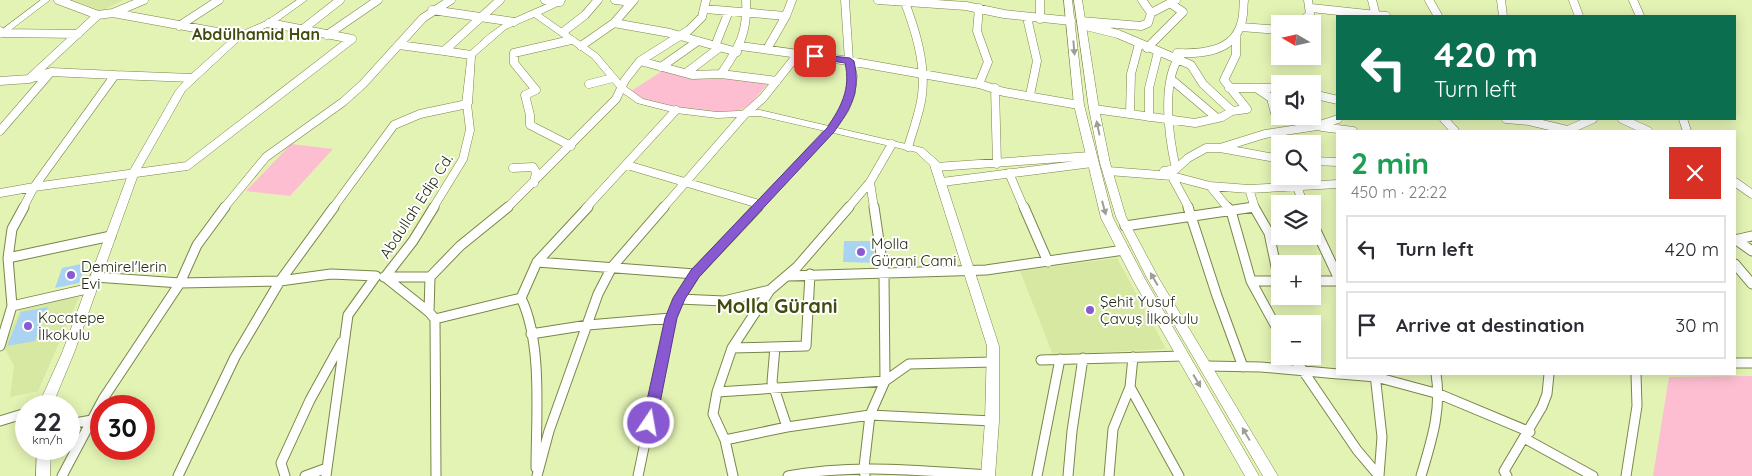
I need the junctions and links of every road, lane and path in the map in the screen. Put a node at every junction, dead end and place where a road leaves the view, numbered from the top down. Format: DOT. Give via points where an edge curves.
graph roads {
  1 [pos="46,0"];
  2 [pos="58,0"];
  3 [pos="144,0"];
  4 [pos="219,0"];
  5 [pos="303,0"];
  6 [pos="340,0"];
  7 [pos="378,0"];
  8 [pos="451,0"];
  9 [pos="500,0"];
  10 [pos="545,0"];
  11 [pos="598,0"];
  12 [pos="616,0"];
  13 [pos="706,0"];
  14 [pos="746,0"];
  15 [pos="792,0"];
  16 [pos="845,0"];
  17 [pos="878,0"];
  18 [pos="1040,0"];
  19 [pos="1068,0"];
  20 [pos="1078,0"];
  21 [pos="1142,0"];
  22 [pos="1244,0"];
  23 [pos="1308,0"];
  24 [pos="1372,0"];
  25 [pos="1429,0"];
  26 [pos="1501,0"];
  27 [pos="1573,0"];
  28 [pos="1633,0"];
  29 [pos="561,1"];
  30 [pos="633,1"];
  31 [pos="904,1"];
  32 [pos="930,2"];
  33 [pos="1173,2"];
  34 [pos="967,3"];
  35 [pos="705,8"];
  36 [pos="979,8"];
  37 [pos="1311,8"];
  38 [pos="432,10"];
  39 [pos="729,11"];
  40 [pos="747,12"];
  41 [pos="1151,12"];
  42 [pos="113,13"];
  43 [pos="536,14"];
  44 [pos="98,15"];
  45 [pos="1309,15"];
  46 [pos="1368,15"];
  47 [pos="1376,15"];
  48 [pos="1437,15"];
  49 [pos="1504,15"];
  50 [pos="1579,15"];
  51 [pos="1640,15"];
  52 [pos="786,16"];
  53 [pos="481,17"];
  54 [pos="1030,18"];
  55 [pos="1040,19"];
  56 [pos="514,22"];
  57 [pos="1078,22"];
  58 [pos="269,23"];
  59 [pos="614,23"];
  60 [pos="179,26"];
  61 [pos="1241,26"];
  62 [pos="303,29"];
  63 [pos="1271,29"];
  64 [pos="563,32"];
  65 [pos="1,33"];
  66 [pos="78,34"];
  67 [pos="327,35"];
  68 [pos="1236,35"];
  69 [pos="239,36"];
  70 [pos="679,36"];
  71 [pos="571,40"];
  72 [pos="698,41"];
  73 [pos="1139,44"];
  74 [pos="398,45"];
  75 [pos="582,46"];
  76 [pos="717,47"];
  77 [pos="1147,48"];
  78 [pos="739,49"];
  79 [pos="767,49"];
  80 [pos="444,51"];
  81 [pos="1160,52"];
  82 [pos="798,54"];
  83 [pos="471,55"];
  84 [pos="1180,56"];
  85 [pos="640,61"];
  86 [pos="850,61"];
  87 [pos="661,67"];
  88 [pos="51,72"];
  89 [pos="686,73"];
  90 [pos="721,74"];
  91 [pos="922,74"];
  92 [pos="115,75"];
  93 [pos="192,78"];
  94 [pos="613,78"];
  95 [pos="28,79"];
  96 [pos="1171,79"];
  97 [pos="777,81"];
  98 [pos="0,82"];
  99 [pos="589,84"];
  100 [pos="979,84"];
  101 [pos="622,88"];
  102 [pos="995,88"];
  103 [pos="1229,88"];
  104 [pos="1256,88"];
  105 [pos="1271,88"];
  106 [pos="1030,95"];
  107 [pos="1321,96"];
  108 [pos="1271,98"];
  109 [pos="1336,100"];
  110 [pos="467,104"];
  111 [pos="1079,105"];
  112 [pos="1094,109"];
  113 [pos="676,110"];
  114 [pos="1232,111"];
  115 [pos="745,114"];
  116 [pos="1130,114"];
  117 [pos="1149,117"];
  118 [pos="1217,118"];
  119 [pos="1336,120"];
  120 [pos="1445,120"];
  121 [pos="1529,120"];
  122 [pos="1591,120"];
  123 [pos="1624,120"];
  124 [pos="1170,121"];
  125 [pos="1316,126"];
  126 [pos="830,130"];
  127 [pos="1346,130"];
  128 [pos="1454,130"];
  129 [pos="1570,130"];
  130 [pos="1646,130"];
  131 [pos="0,131"];
  132 [pos="892,144"];
  133 [pos="571,146"];
  134 [pos="908,147"];
  135 [pos="1220,148"];
  136 [pos="1271,157"];
  137 [pos="1091,159"];
  138 [pos="1321,161"];
  139 [pos="1336,162"];
  140 [pos="997,164"];
  141 [pos="627,165"];
  142 [pos="936,167"];
  143 [pos="513,168"];
  144 [pos="1107,168"];
  145 [pos="134,172"];
  146 [pos="1172,172"];
  147 [pos="1009,173"];
  148 [pos="685,182"];
  149 [pos="870,182"];
  150 [pos="942,182"];
  151 [pos="1736,183"];
  152 [pos="534,184"];
  153 [pos="1321,184"];
  154 [pos="1336,184"];
  155 [pos="1296,185"];
  156 [pos="1210,186"];
  157 [pos="34,187"];
  158 [pos="1248,189"];
  159 [pos="0,193"];
  160 [pos="1752,194"];
  161 [pos="1300,195"];
  162 [pos="759,204"];
  163 [pos="1254,208"];
  164 [pos="1231,211"];
  165 [pos="1191,216"];
  166 [pos="1125,226"];
  167 [pos="111,236"];
  168 [pos="1752,236"];
  169 [pos="1736,240"];
  170 [pos="1321,241"];
  171 [pos="1736,241"];
  172 [pos="1124,250"];
  173 [pos="1752,251"];
  174 [pos="1274,255"];
  175 [pos="8,258"];
  176 [pos="537,262"];
  177 [pos="1048,262"];
  178 [pos="1736,265"];
  179 [pos="612,267"];
  180 [pos="968,271"];
  181 [pos="1336,273"];
  182 [pos="695,274"];
  183 [pos="810,274"];
  184 [pos="884,275"];
  185 [pos="380,276"];
  186 [pos="788,276"];
  187 [pos="430,277"];
  188 [pos="280,281"];
  189 [pos="1251,281"];
  190 [pos="1271,281"];
  191 [pos="1321,281"];
  192 [pos="1336,281"];
  193 [pos="93,282"];
  194 [pos="180,283"];
  195 [pos="1752,284"];
  196 [pos="770,290"];
  197 [pos="521,298"];
  198 [pos="679,298"];
  199 [pos="12,306"];
  200 [pos="432,315"];
  201 [pos="671,318"];
  202 [pos="1271,318"];
  203 [pos="588,325"];
  204 [pos="531,334"];
  205 [pos="345,337"];
  206 [pos="0,346"];
  207 [pos="775,347"];
  208 [pos="732,348"];
  209 [pos="1183,356"];
  210 [pos="1084,358"];
  211 [pos="1133,358"];
  212 [pos="1060,359"];
  213 [pos="1041,360"];
  214 [pos="993,362"];
  215 [pos="1736,363"];
  216 [pos="1752,363"];
  217 [pos="1298,365"];
  218 [pos="1206,366"];
  219 [pos="1243,367"];
  220 [pos="1301,370"];
  221 [pos="1336,374"];
  222 [pos="1357,375"];
  223 [pos="1436,375"];
  224 [pos="1549,375"];
  225 [pos="1636,375"];
  226 [pos="1375,376"];
  227 [pos="885,381"];
  228 [pos="1130,387"];
  229 [pos="774,390"];
  230 [pos="717,392"];
  231 [pos="1439,394"];
  232 [pos="50,395"];
  233 [pos="106,395"];
  234 [pos="870,415"];
  235 [pos="15,416"];
  236 [pos="0,421"];
  237 [pos="992,421"];
  238 [pos="90,424"];
  239 [pos="787,427"];
  240 [pos="1527,435"];
  241 [pos="725,440"];
  242 [pos="44,460"];
  243 [pos="326,472"];
  244 [pos="865,472"];
  245 [pos="925,474"];
  246 [pos="43,476"];
  247 [pos="62,476"];
  248 [pos="178,476"];
  249 [pos="285,476"];
  250 [pos="305,476"];
  251 [pos="436,476"];
  252 [pos="536,476"];
  253 [pos="638,476"];
  254 [pos="733,476"];
  255 [pos="788,476"];
  256 [pos="988,476"];
  257 [pos="1037,476"];
  258 [pos="1068,476"];
  259 [pos="1109,476"];
  260 [pos="1179,476"];
  261 [pos="1252,476"];
  262 [pos="1271,476"];
  263 [pos="1421,476"];
  264 [pos="1506,476"];
  265 [pos="1593,476"];
  266 [pos="1626,476"];
  1 -- 65 [label="street"];
  2 -- 44 [label="street"];
  3 -- 42 [label="street"];
  4 -- 60 [label="street"];
  5 -- 58 [label="street"];
  6 -- 62 [label="street"];
  7 -- 67 [label="street"];
  8 -- 38 [label="street"];
  9 -- 53 [label="street"];
  10 -- 29 [label="street"];
  11 -- 64 [label="street"];
  12 -- 30 [label="street"];
  13 -- 35 [label="street"];
  14 -- 40 [label="street"];
  15 -- 52 [label="street"];
  16 -- 86 [label="street"];
  17 -- 31 [label="street"];
  18 -- 55 [label="street"];
  19 -- 57 [label="street"];
  20 -- 57 [label="street"];
  21 -- 41 [label="street"];
  22 -- 61 [label="street"];
  23 -- 37 [label="street"];
  24 -- 47 [label="street"];
  25 -- 48 [label="street"];
  26 -- 49 [label="street"];
  27 -- 50 [label="street"];
  28 -- 51 [label="street"];
  29 -- 43 [label="street"];
  30 -- 59 [label="street"];
  31 -- 32 [label="street"];
  31 -- 91 [label="street"];
  32 -- 34 [label="street"];
  33 -- 41 [label="street"];
  33 -- 77 [label="street" via="1183,12"];
  34 -- 36 [label="street"];
  35 -- 39 [label="street"];
  35 -- 70 [label="street" via="702,17"];
  36 -- 54 [label="street"];
  36 -- 100 [label="street" via="976,31 988,62"];
  37 -- 45 [label="street"];
  37 -- 46 [label="street"];
  38 -- 53 [label="street"];
  38 -- 74 [label="street"];
  39 -- 40 [label="street"];
  39 -- 76 [label="street"];
  40 -- 52 [label="street"];
  40 -- 78 [label="street"];
  41 -- 57 [label="street" via="1148,23 1141,26"];
  42 -- 44 [label="street"];
  42 -- 60 [label="street"];
  43 -- 56 [label="street"];
  43 -- 64 [label="street"];
  44 -- 66 [label="street"];
  52 -- 79 [label="street"];
  53 -- 56 [label="street"];
  53 -- 80 [label="street"];
  54 -- 55 [label="street"];
  54 -- 106 [label="street" via="1028,22 1037,61"];
  55 -- 57 [label="street"];
  56 -- 83 [label="street" via="486,40"];
  57 -- 73 [label="street"];
  57 -- 111 [label="street, one-way"];
  57 -- 112 [label="street"];
  58 -- 62 [label="street"];
  58 -- 69 [label="street"];
  59 -- 70 [label="street"];
  59 -- 75 [label="street"];
  60 -- 69 [label="street"];
  61 -- 63 [label="street"];
  61 -- 68 [label="street"];
  62 -- 67 [label="street"];
  64 -- 71 [label="street"];
  65 -- 66 [label="street"];
  66 -- 95 [label="street"];
  67 -- 145 [label="street" via="352,39 187,166"];
  68 -- 84 [label="street" via="1215,50"];
  68 -- 103 [label="street" via="1236,55 1224,80"];
  69 -- 93 [label="street"];
  70 -- 72 [label="street"];
  70 -- 85 [label="street"];
  71 -- 75 [label="street"];
  71 -- 133 [label="street" via="552,47 540,46 514,53 514,64 536,90 525,95 530,125"];
  72 -- 76 [label="street"];
  72 -- 87 [label="street"];
  73 -- 77 [label="street"];
  73 -- 116 [label="street" via="1131,74"];
  74 -- 80 [label="street"];
  74 -- 194 [label="street" via="343,102 266,157 232,195 197,245"];
  75 -- 94 [label="street"];
  76 -- 78 [label="street"];
  76 -- 89 [label="street"];
  77 -- 81 [label="street"];
  78 -- 79 [label="street"];
  78 -- 90 [label="street"];
  79 -- 82 [label="street"];
  80 -- 83 [label="street"];
  81 -- 84 [label="street"];
  81 -- 117 [label="street" via="1149,88"];
  82 -- 86 [label="street"];
  82 -- 97 [label="street"];
  83 -- 110 [label="street"];
  84 -- 96 [label="street"];
  84 -- 114 [label="street" via="1191,65 1203,84"];
  85 -- 87 [label="street"];
  85 -- 101 [label="street"];
  86 -- 91 [label="street"];
  86 -- 126 [label="street" via="853,76 851,93 845,109"];
  87 -- 89 [label="street"];
  88 -- 92 [label="street"];
  88 -- 95 [label="street"];
  88 -- 131 [label="street"];
  89 -- 90 [label="street"];
  90 -- 97 [label="street"];
  91 -- 100 [label="street"];
  91 -- 134 [label="street" via="923,93"];
  92 -- 93 [label="street"];
  92 -- 157 [label="street"];
  93 -- 145 [label="street" via="181,90"];
  94 -- 99 [label="street"];
  94 -- 101 [label="street"];
  95 -- 98 [label="street"];
  96 -- 118 [label="street"];
  96 -- 124 [label="street"];
  97 -- 115 [label="street"];
  100 -- 102 [label="street"];
  101 -- 113 [label="street" via="640,101"];
  101 -- 133 [label="street" via="616,99"];
  102 -- 106 [label="street"];
  102 -- 140 [label="street"];
  103 -- 104 [label="street"];
  103 -- 114 [label="street" via="1247,107"];
  104 -- 105 [label="street"];
  104 -- 108 [label="street"];
  106 -- 111 [label="street"];
  107 -- 109 [label="street"];
  110 -- 185 [label="street, Abdullah Edip Cd." via="470,130 463,159 413,241"];
  110 -- 188 [label="street" via="425,112 394,125"];
  111 -- 137 [label="street"];
  112 -- 116 [label="street"];
  144 -- 112 [label="street, one-way"];
  113 -- 115 [label="street" via="717,115"];
  113 -- 141 [label="street"];
  114 -- 118 [label="street"];
  115 -- 126 [label="street" via="760,113"];
  115 -- 148 [label="street"];
  116 -- 117 [label="street"];
  117 -- 124 [label="street"];
  118 -- 124 [label="street" via="1195,123"];
  119 -- 125 [label="street"];
  120 -- 128 [label="street"];
  121 -- 129 [label="street"];
  122 -- 129 [label="street"];
  123 -- 130 [label="street"];
  124 -- 146 [label="street"];
  125 -- 127 [label="street"];
  125 -- 135 [label="street" via="1282,130"];
  126 -- 132 [label="street"];
  126 -- 162 [label="street"];
  132 -- 134 [label="street"];
  132 -- 149 [label="street"];
  133 -- 152 [label="street"];
  134 -- 142 [label="street" via="919,150"];
  135 -- 136 [label="street"];
  135 -- 146 [label="street" via="1206,148"];
  137 -- 140 [label="street"];
  137 -- 147 [label="street"];
  137 -- 172 [label="street, one-way" via="1107,218"];
  138 -- 139 [label="street"];
  140 -- 142 [label="street"];
  141 -- 148 [label="street"];
  141 -- 176 [label="street"];
  142 -- 150 [label="street"];
  143 -- 152 [label="street" via="533,167 536,172"];
  144 -- 146 [label="street"];
  144 -- 166 [label="street"];
  145 -- 157 [label="street"];
  145 -- 167 [label="street"];
  146 -- 156 [label="street"];
  146 -- 165 [label="street"];
  147 -- 150 [label="street"];
  147 -- 177 [label="street"];
  148 -- 162 [label="street"];
  148 -- 179 [label="street"];
  149 -- 184 [label="street"];
  149 -- 186 [label="street"];
  150 -- 180 [label="street"];
  151 -- 160 [label="street"];
  152 -- 187 [label="street" via="460,246"];
  153 -- 154 [label="street"];
  155 -- 158 [label="street"];
  155 -- 161 [label="street"];
  156 -- 158 [label="street"];
  156 -- 164 [label="street"];
  157 -- 159 [label="street"];
  157 -- 175 [label="street" via="12,229"];
  158 -- 163 [label="street"];
  162 -- 182 [label="street"];
  163 -- 164 [label="street"];
  163 -- 174 [label="street" via="1269,233"];
  164 -- 165 [label="street"];
  164 -- 189 [label="street"];
  165 -- 166 [label="street"];
  165 -- 219 [label="street"];
  218 -- 166 [label="street, one-way"];
  167 -- 175 [label="street"];
  167 -- 193 [label="street"];
  168 -- 169 [label="street"];
  170 -- 181 [label="street"];
  171 -- 173 [label="street"];
  172 -- 177 [label="street"];
  172 -- 209 [label="street"];
  175 -- 199 [label="street"];
  176 -- 179 [label="street"];
  176 -- 197 [label="street"];
  177 -- 180 [label="street"];
  178 -- 195 [label="street"];
  179 -- 182 [label="street"];
  179 -- 203 [label="street" via="598,294"];
  180 -- 184 [label="street"];
  180 -- 214 [label="street" via="993,346"];
  182 -- 198 [label="street"];
  183 -- 184 [label="street"];
  183 -- 186 [label="street"];
  183 -- 207 [label="street" via="806,346"];
  184 -- 227 [label="street"];
  185 -- 187 [label="street"];
  185 -- 188 [label="street" via="331,274"];
  185 -- 200 [label="street, Abdullah Edip Cd."];
  185 -- 205 [label="street" via="362,293 348,315"];
  186 -- 196 [label="street"];
  187 -- 200 [label="street"];
  188 -- 194 [label="street"];
  188 -- 248 [label="street" via="235,357"];
  189 -- 190 [label="street"];
  189 -- 202 [label="street"];
  191 -- 192 [label="street"];
  193 -- 194 [label="street"];
  193 -- 199 [label="street"];
  193 -- 232 [label="street"];
  194 -- 233 [label="street"];
  196 -- 198 [label="street" via="724,301"];
  196 -- 208 [label="street"];
  197 -- 200 [label="street"];
  197 -- 204 [label="street" via="526,304"];
  198 -- 201 [label="street"];
  199 -- 206 [label="street"];
  200 -- 251 [label="street"];
  201 -- 203 [label="street"];
  201 -- 253 [label="street"];
  203 -- 204 [label="street"];
  203 -- 252 [label="street"];
  204 -- 252 [label="street" via="536,390"];
  205 -- 243 [label="street"];
  205 -- 249 [label="street" via="310,400 281,463"];
  207 -- 208 [label="street"];
  207 -- 229 [label="street"];
  208 -- 230 [label="street"];
  209 -- 211 [label="street"];
  209 -- 261 [label="street, one-way"];
  210 -- 211 [label="street"];
  210 -- 212 [label="street"];
  210 -- 258 [label="street"];
  211 -- 228 [label="street"];
  212 -- 213 [label="street"];
  212 -- 257 [label="street"];
  214 -- 227 [label="street" via="909,364"];
  214 -- 237 [label="street"];
  215 -- 216 [label="street"];
  217 -- 220 [label="street"];
  218 -- 219 [label="street"];
  262 -- 218 [label="street, one-way"];
  219 -- 220 [label="street"];
  220 -- 221 [label="street"];
  220 -- 226 [label="street" via="1379,476 1382,437"];
  222 -- 226 [label="street"];
  223 -- 231 [label="street"];
  224 -- 240 [label="street" via="1546,396"];
  225 -- 266 [label="street" via="1637,406"];
  226 -- 231 [label="street"];
  227 -- 229 [label="street"];
  227 -- 234 [label="street"];
  228 -- 259 [label="street" via="1113,429"];
  228 -- 260 [label="street"];
  229 -- 230 [label="street"];
  229 -- 239 [label="street"];
  230 -- 241 [label="street" via="713,414"];
  231 -- 240 [label="street"];
  231 -- 263 [label="street"];
  234 -- 237 [label="street"];
  234 -- 239 [label="street"];
  234 -- 244 [label="street"];
  235 -- 236 [label="street"];
  237 -- 256 [label="street"];
  238 -- 247 [label="street"];
  239 -- 241 [label="street"];
  240 -- 264 [label="street" via="1504,471"];
  240 -- 265 [label="street"];
  241 -- 254 [label="street"];
  242 -- 246 [label="street"];
  243 -- 250 [label="street"];
  244 -- 245 [label="street"];
  244 -- 255 [label="street" via="809,471"];
  245 -- 256 [label="street"];
}
